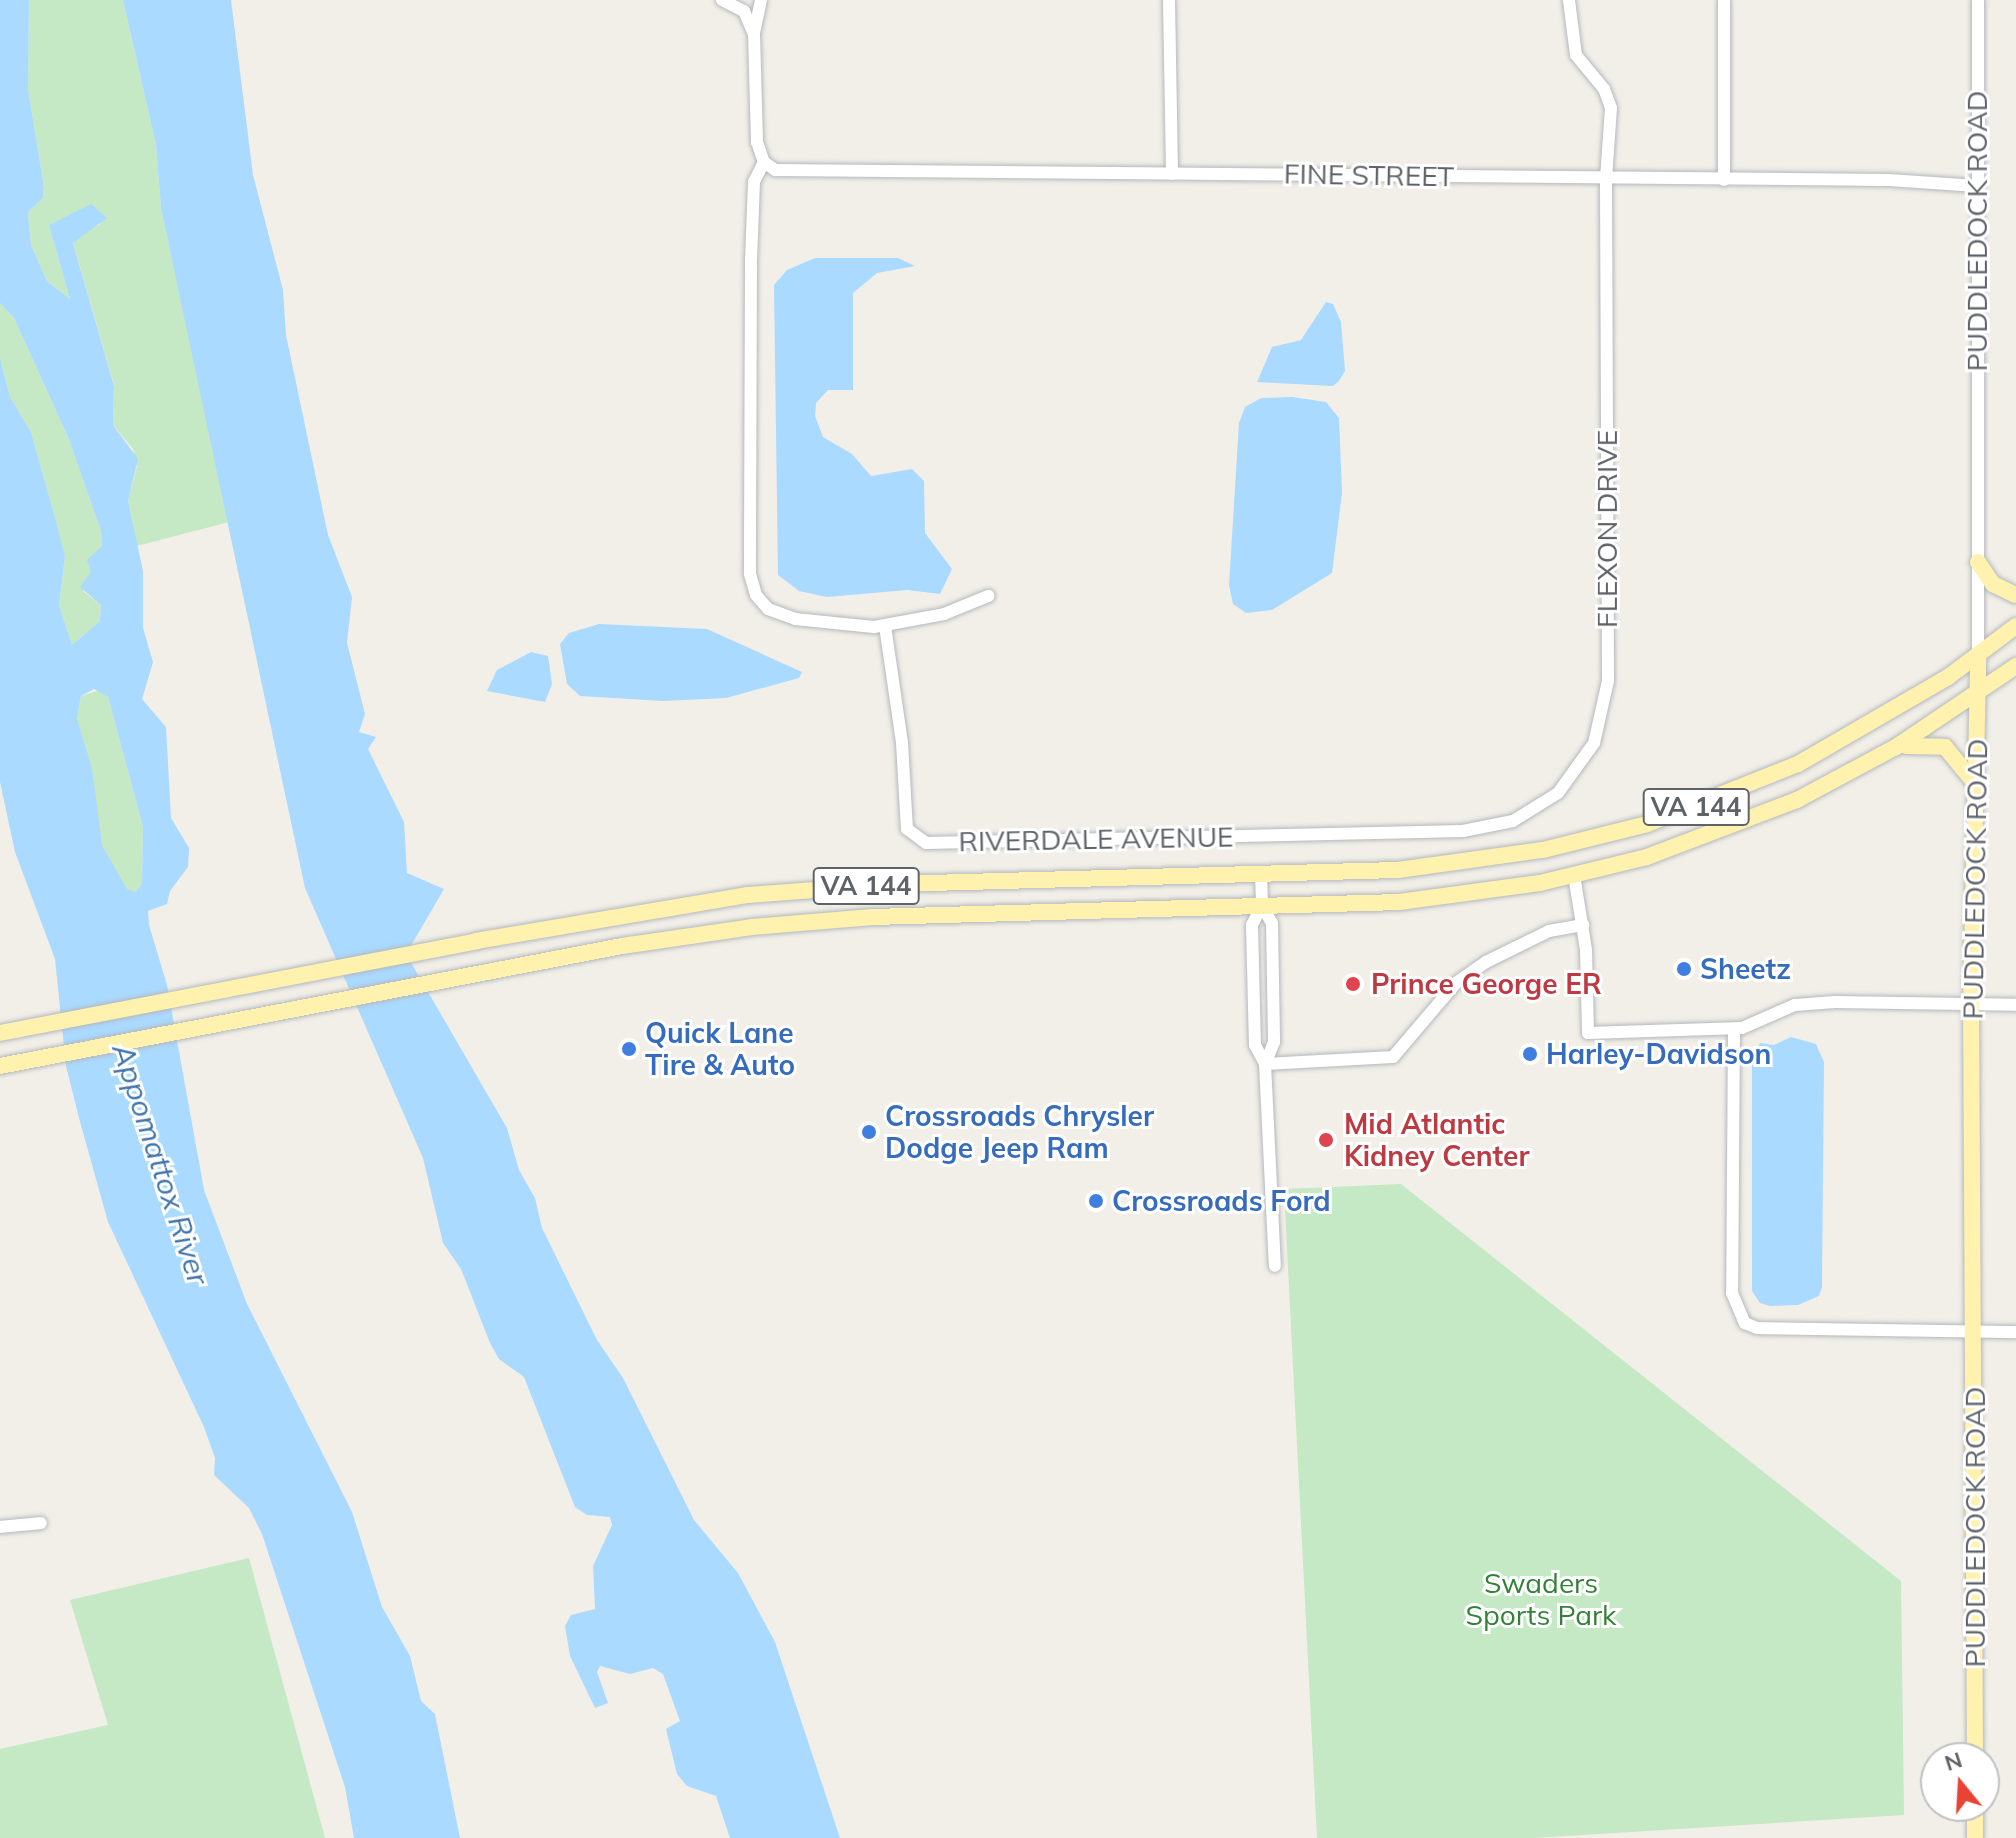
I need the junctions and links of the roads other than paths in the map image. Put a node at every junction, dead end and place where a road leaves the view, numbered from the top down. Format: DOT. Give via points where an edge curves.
graph roads {
  1 [pos="722,0"];
  2 [pos="761,0"];
  3 [pos="1169,0"];
  4 [pos="1569,0"];
  5 [pos="1724,0"];
  6 [pos="1978,0"];
  7 [pos="754,34"];
  8 [pos="764,162"];
  9 [pos="1172,174"];
  10 [pos="1606,179"];
  11 [pos="1724,180"];
  12 [pos="1977,186"];
  13 [pos="1978,562"];
  14 [pos="2016,595"];
  15 [pos="988,596"];
  16 [pos="885,626"];
  17 [pos="2016,626"];
  18 [pos="1978,656"];
  19 [pos="2016,666"];
  20 [pos="1979,694"];
  21 [pos="1896,747"];
  22 [pos="1974,782"];
  23 [pos="1494,827"];
  24 [pos="1261,874"];
  25 [pos="1574,875"];
  26 [pos="1262,906"];
  27 [pos="1583,925"];
  28 [pos="1971,1004"];
  29 [pos="2016,1005"];
  30 [pos="1734,1029"];
  31 [pos="0,1033"];
  32 [pos="1265,1064"];
  33 [pos="0,1066"];
  34 [pos="1275,1266"];
  35 [pos="1975,1330"];
  36 [pos="2016,1332"];
  37 [pos="41,1523"];
  38 [pos="0,1527"];
  39 [pos="1975,1742"];
  1 -- 7 [label="street" via="744,11"];
  2 -- 7 [label="street"];
  3 -- 9 [label="street"];
  4 -- 10 [label="street, FLEXON DRIVE" via="1576,55 1604,89 1611,108"];
  5 -- 11 [label="street"];
  6 -- 12 [label="street, PUDDLEDOCK ROAD"];
  7 -- 8 [label="street" via="756,125"];
  8 -- 9 [label="street, FINE STREET" via="775,170 815,172"];
  8 -- 16 [label="street" via="754,182 751,259 752,585 763,604 781,615 851,627"];
  9 -- 10 [label="street, FINE STREET"];
  10 -- 11 [label="street, FINE STREET"];
  10 -- 23 [label="street, FLEXON DRIVE" via="1605,707 1594,743 1565,785 1530,813"];
  11 -- 12 [label="street, FINE STREET"];
  12 -- 13 [label="street, PUDDLEDOCK ROAD"];
  13 -- 14 [label="main road" via="1993,584"];
  13 -- 18 [label="street, PUDDLEDOCK ROAD"];
  15 -- 16 [label="street" via="944,614"];
  16 -- 23 [label="street, RIVERDALE AVENUE" via="902,743 907,829 918,840 1385,834"];
  17 -- 18 [label="main road, VA 144"];
  18 -- 20 [label="main road, PUDDLEDOCK ROAD"];
  18 -- 24 [label="main road, VA 144" via="1798,764 1647,824 1543,850 1443,866"];
  19 -- 20 [label="main road, VA 144"];
  20 -- 21 [label="main road, VA 144"];
  20 -- 22 [label="main road, PUDDLEDOCK ROAD"];
  21 -- 22 [label="main road" via="1945,747"];
  21 -- 25 [label="main road, VA 144" via="1746,821 1647,857"];
  22 -- 28 [label="main road, PUDDLEDOCK ROAD"];
  24 -- 26 [label="street"];
  24 -- 31 [label="main road, VA 144" via="794,891 676,905"];
  25 -- 26 [label="main road, VA 144" via="1445,898"];
  25 -- 27 [label="street"];
  26 -- 32 [label="street" via="1272,932 1274,1042"];
  26 -- 32 [label="street" via="1252,925 1252,940 1255,1045"];
  26 -- 33 [label="main road, VA 144" via="817,921 668,938"];
  27 -- 30 [label="street" via="1588,1033"];
  27 -- 32 [label="street" via="1549,931 1486,962 1456,983 1393,1057"];
  28 -- 29 [label="street"];
  28 -- 30 [label="street" via="1795,1005"];
  28 -- 35 [label="main road, PUDDLEDOCK ROAD"];
  30 -- 35 [label="street" via="1736,1312 1757,1328"];
  32 -- 34 [label="street"];
  35 -- 36 [label="street"];
  35 -- 39 [label="main road, PUDDLEDOCK ROAD"];
  37 -- 38 [label="street"];
}
